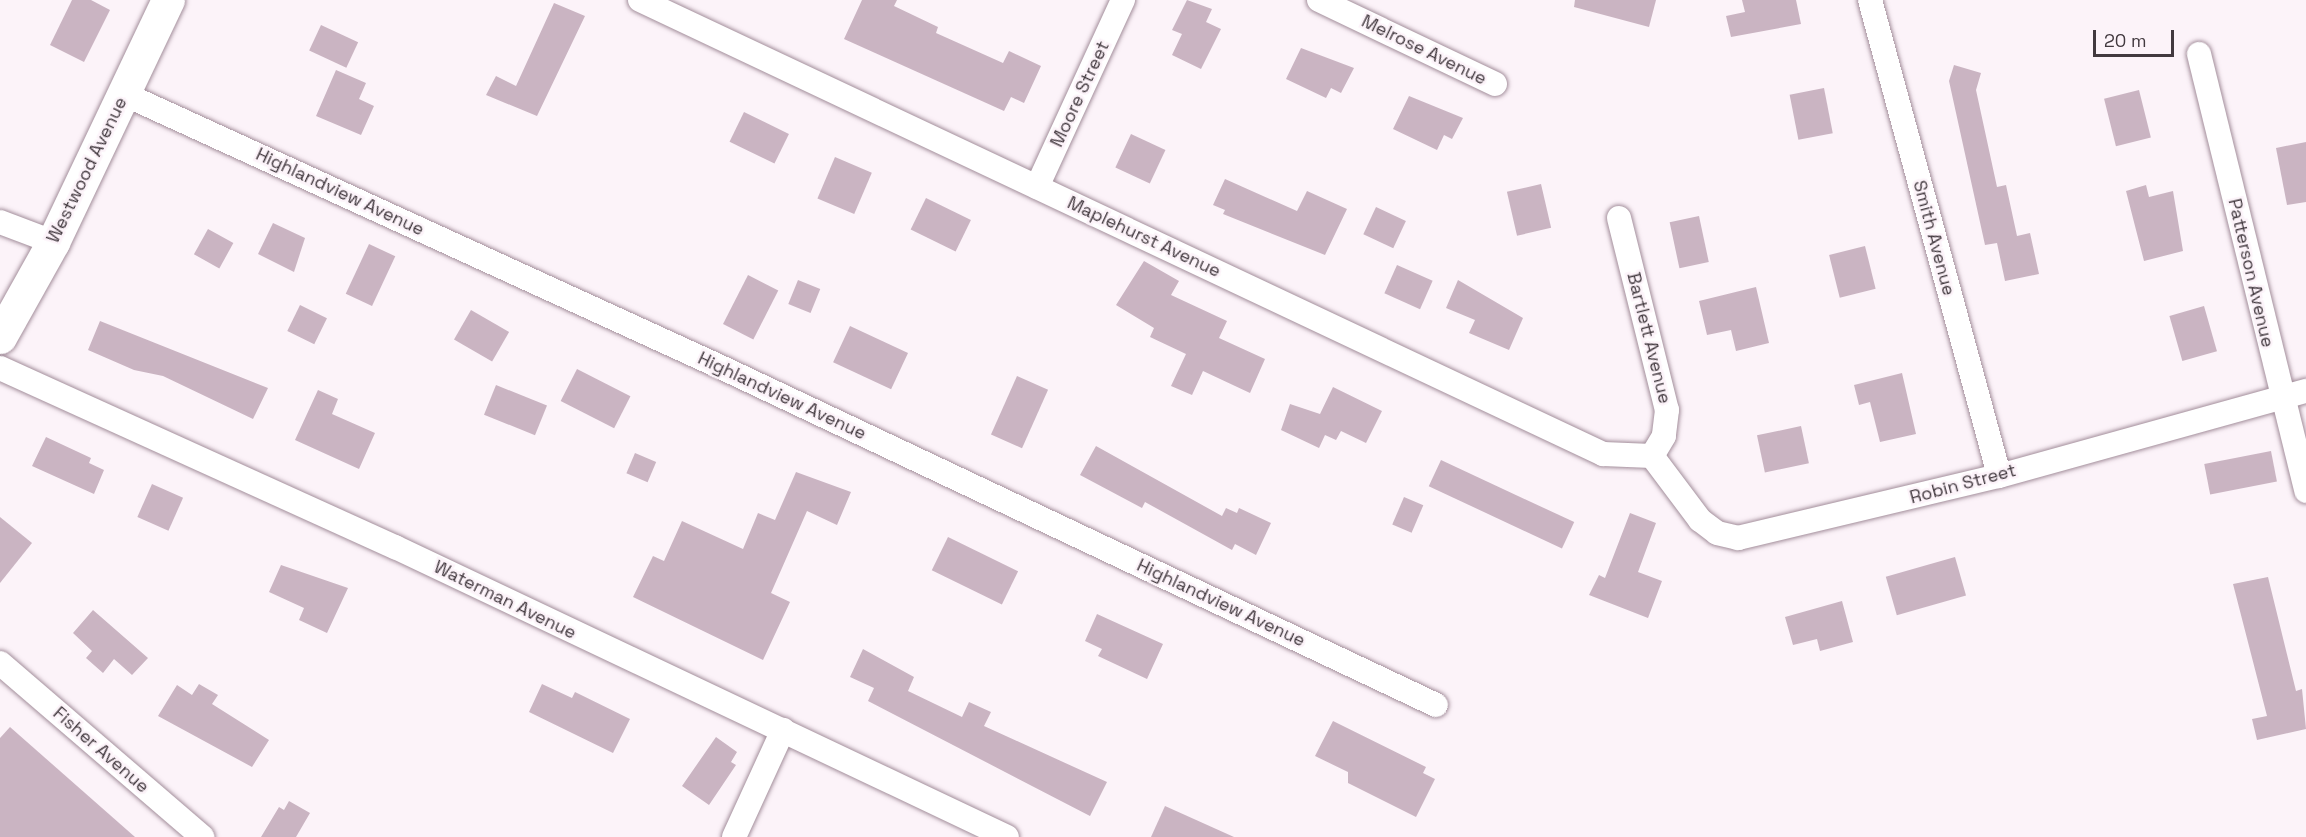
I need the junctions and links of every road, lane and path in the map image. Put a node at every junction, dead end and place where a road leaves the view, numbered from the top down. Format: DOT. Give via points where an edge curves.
graph roads {
  1 [pos="168,0"];
  2 [pos="640,0"];
  3 [pos="1124,0"];
  4 [pos="1319,0"];
  5 [pos="1870,0"];
  6 [pos="2199,54"];
  7 [pos="1495,84"];
  8 [pos="124,94"];
  9 [pos="1037,187"];
  10 [pos="1619,218"];
  11 [pos="0,222"];
  12 [pos="53,242"];
  13 [pos="0,337"];
  14 [pos="0,368"];
  15 [pos="2306,391"];
  16 [pos="2280,398"];
  17 [pos="1653,456"];
  18 [pos="1999,476"];
  19 [pos="2306,491"];
  20 [pos="0,663"];
  21 [pos="1436,705"];
  22 [pos="783,730"];
  23 [pos="202,837"];
  24 [pos="735,837"];
  25 [pos="1007,837"];
  1 -- 8 [label="street, Westwood Avenue"];
  2 -- 9 [label="street, Maplehurst Avenue"];
  3 -- 9 [label="street, Moore Street"];
  4 -- 7 [label="street, Melrose Avenue"];
  5 -- 18 [label="street, Smith Avenue"];
  6 -- 16 [label="street, Patterson Avenue"];
  8 -- 12 [label="street, Westwood Avenue"];
  8 -- 21 [label="street, Highlandview Avenue" via="727,370"];
  9 -- 17 [label="street, Maplehurst Avenue" via="1603,454"];
  10 -- 17 [label="street, Bartlett Avenue" via="1667,410 1664,436"];
  11 -- 12 [label="street"];
  12 -- 13 [label="street, Westwood Avenue"];
  14 -- 22 [label="street, Waterman Avenue"];
  15 -- 16 [label="street, Robin Street"];
  16 -- 18 [label="street, Robin Street"];
  16 -- 19 [label="street, Patterson Avenue"];
  17 -- 18 [label="street, Robin Street" via="1700,520 1717,533 1738,538"];
  20 -- 23 [label="street, Fisher Avenue"];
  22 -- 24 [label="street"];
  22 -- 25 [label="street, Waterman Avenue"];
}
